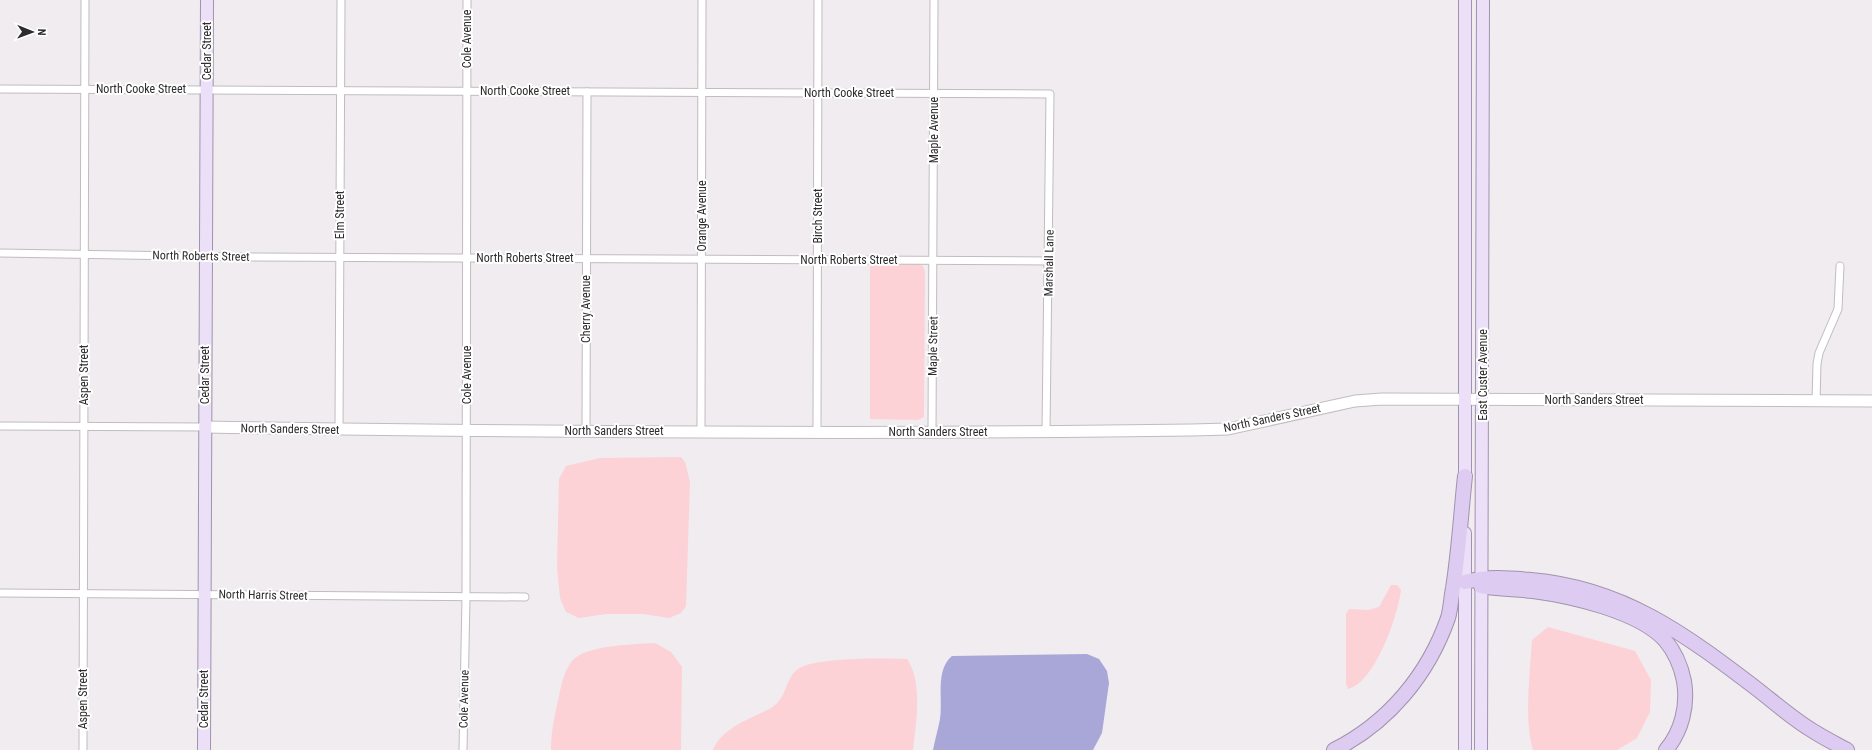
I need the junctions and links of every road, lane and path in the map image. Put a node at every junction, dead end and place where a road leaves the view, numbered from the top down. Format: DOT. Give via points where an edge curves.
graph roads {
  1 [pos="85,0"];
  2 [pos="207,0"];
  3 [pos="341,0"];
  4 [pos="467,0"];
  5 [pos="702,0"];
  6 [pos="818,0"];
  7 [pos="934,0"];
  8 [pos="1465,0"];
  9 [pos="1483,0"];
  10 [pos="0,89"];
  11 [pos="85,89"];
  12 [pos="206,90"];
  13 [pos="341,90"];
  14 [pos="468,91"];
  15 [pos="587,92"];
  16 [pos="703,92"];
  17 [pos="818,93"];
  18 [pos="934,94"];
  19 [pos="1050,94"];
  20 [pos="0,253"];
  21 [pos="84,254"];
  22 [pos="206,255"];
  23 [pos="340,257"];
  24 [pos="467,258"];
  25 [pos="586,258"];
  26 [pos="702,259"];
  27 [pos="818,260"];
  28 [pos="934,260"];
  29 [pos="1050,261"];
  30 [pos="1840,266"];
  31 [pos="1464,400"];
  32 [pos="1482,400"];
  33 [pos="1816,401"];
  34 [pos="1872,401"];
  35 [pos="0,426"];
  36 [pos="84,426"];
  37 [pos="205,427"];
  38 [pos="339,430"];
  39 [pos="466,430"];
  40 [pos="586,431"];
  41 [pos="701,431"];
  42 [pos="817,432"];
  43 [pos="932,432"];
  44 [pos="1046,432"];
  45 [pos="1465,476"];
  46 [pos="1465,582"];
  47 [pos="1481,582"];
  48 [pos="0,593"];
  49 [pos="83,593"];
  50 [pos="204,594"];
  51 [pos="466,597"];
  52 [pos="525,597"];
  53 [pos="83,750"];
  54 [pos="204,750"];
  55 [pos="463,750"];
  56 [pos="1334,750"];
  57 [pos="1465,750"];
  58 [pos="1481,750"];
  59 [pos="1666,750"];
  60 [pos="1847,750"];
  1 -- 11 [label="street, Aspen Street"];
  2 -- 12 [label="main road, Cedar Street"];
  3 -- 13 [label="street, Elm Street"];
  4 -- 14 [label="street, Cole Avenue"];
  5 -- 16 [label="street, Orange Avenue"];
  6 -- 17 [label="street, Birch Street"];
  7 -- 18 [label="street, Maple Avenue"];
  8 -- 31 [label="main road, East Custer Avenue"];
  9 -- 32 [label="main road, East Custer Avenue"];
  10 -- 11 [label="street, North Cooke Street"];
  11 -- 12 [label="street, North Cooke Street"];
  11 -- 21 [label="street, Aspen Street"];
  12 -- 13 [label="street, North Cooke Street"];
  12 -- 22 [label="main road, Cedar Street"];
  13 -- 14 [label="street, North Cooke Street"];
  13 -- 23 [label="street, Elm Street"];
  14 -- 15 [label="street, North Cooke Street"];
  14 -- 24 [label="street, Cole Avenue"];
  15 -- 16 [label="street, North Cooke Street"];
  15 -- 25 [label="street, Cherry Avenue"];
  16 -- 17 [label="street, North Cooke Street"];
  16 -- 26 [label="street, Orange Avenue"];
  17 -- 18 [label="street, North Cooke Street"];
  17 -- 27 [label="street, Birch Street"];
  18 -- 19 [label="street, North Cooke Street"];
  18 -- 28 [label="street, Maple Avenue"];
  19 -- 29 [label="street, Marshall Lane"];
  20 -- 21 [label="street, North Roberts Street"];
  21 -- 22 [label="street, North Roberts Street"];
  21 -- 36 [label="street, Aspen Street"];
  22 -- 23 [label="street, North Roberts Street"];
  22 -- 37 [label="main road, Cedar Street"];
  23 -- 24 [label="street, North Roberts Street"];
  23 -- 38 [label="street, Elm Street"];
  24 -- 25 [label="street, North Roberts Street"];
  24 -- 39 [label="street, Cole Avenue"];
  25 -- 26 [label="street, North Roberts Street"];
  25 -- 40 [label="street, Cherry Avenue"];
  26 -- 27 [label="street, North Roberts Street"];
  26 -- 41 [label="street, Orange Avenue"];
  27 -- 28 [label="street, North Roberts Street"];
  27 -- 42 [label="street, Birch Street"];
  28 -- 29 [label="street, North Roberts Street"];
  28 -- 43 [label="street, Maple Street"];
  29 -- 44 [label="street, Marshall Lane"];
  30 -- 33 [label="street" via="1838,309 1819,353"];
  31 -- 32 [label="street, North Sanders Street"];
  31 -- 44 [label="street, North Sanders Street" via="1354,401 1228,429"];
  31 -- 45 [label="main road, East Custer Avenue"];
  32 -- 33 [label="street, North Sanders Street"];
  32 -- 47 [label="main road, East Custer Avenue"];
  33 -- 34 [label="street, North Sanders Street"];
  35 -- 36 [label="street, North Sanders Street"];
  36 -- 37 [label="street, North Sanders Street"];
  36 -- 49 [label="street, Aspen Street"];
  37 -- 38 [label="street, North Sanders Street"];
  37 -- 50 [label="main road, Cedar Street"];
  38 -- 39 [label="street, North Sanders Street"];
  39 -- 40 [label="street, North Sanders Street"];
  39 -- 51 [label="street, Cole Avenue"];
  40 -- 41 [label="street, North Sanders Street"];
  41 -- 42 [label="street, North Sanders Street"];
  42 -- 43 [label="street, North Sanders Street"];
  43 -- 44 [label="street, North Sanders Street"];
  45 -- 46 [label="main road, East Custer Avenue"];
  45 -- 56 [label="highway" via="1456,570 1448,617 1429,658 1416,681 1393,709 1367,731"];
  46 -- 47 [label="highway"];
  46 -- 57 [label="main road, East Custer Avenue"];
  47 -- 58 [label="main road, East Custer Avenue"];
  47 -- 59 [label="highway" via="1569,597 1598,605 1648,626 1665,640 1676,656 1686,691 1678,731"];
  47 -- 60 [label="highway" via="1494,577 1546,582 1585,590 1623,602 1654,617 1707,651 1812,730"];
  48 -- 49 [label="street, North Harris Street"];
  49 -- 50 [label="street, North Harris Street"];
  49 -- 53 [label="street, Aspen Street"];
  50 -- 51 [label="street, North Harris Street"];
  50 -- 54 [label="main road, Cedar Street"];
  51 -- 52 [label="street, North Harris Street"];
  51 -- 55 [label="street, Cole Avenue"];
}
